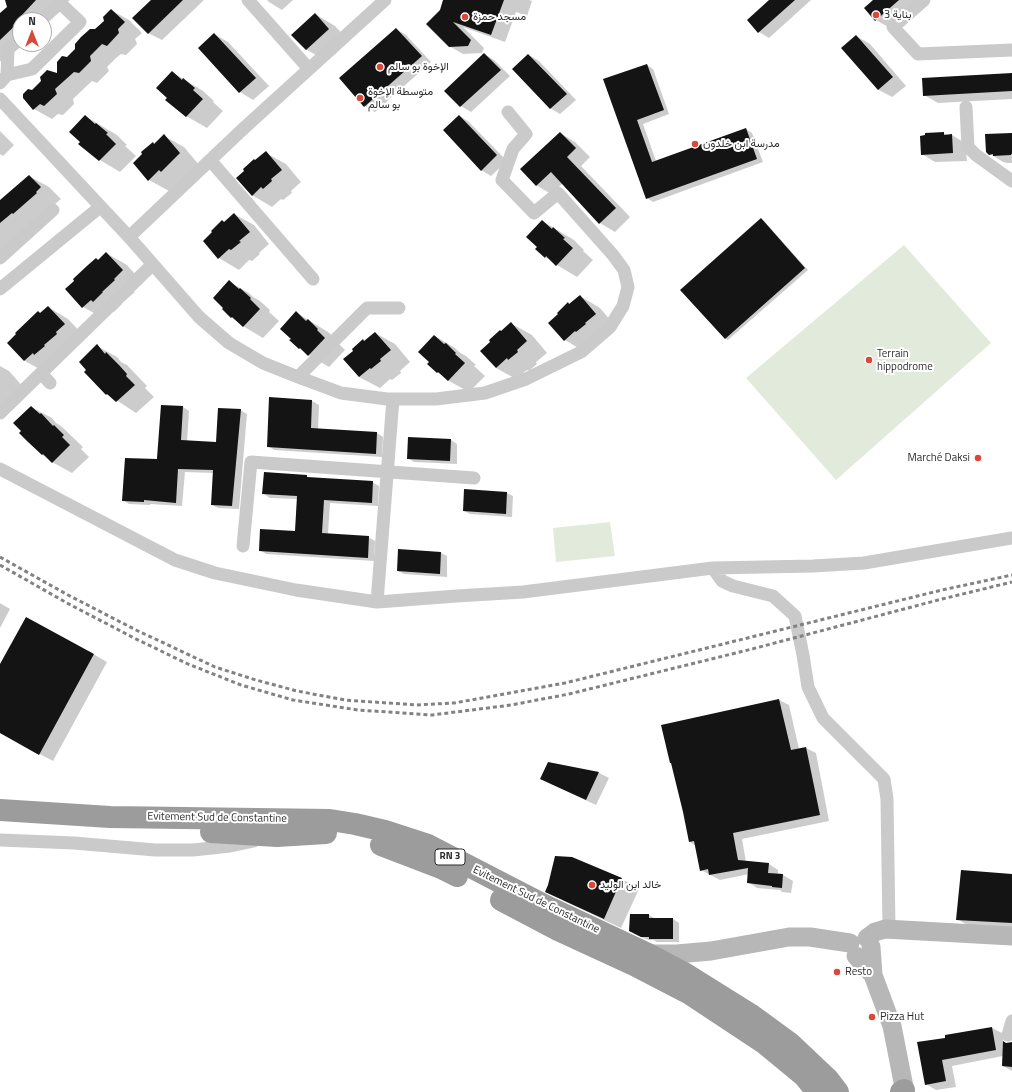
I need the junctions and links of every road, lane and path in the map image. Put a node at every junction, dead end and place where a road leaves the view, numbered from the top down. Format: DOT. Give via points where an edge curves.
graph roads {
  1 [pos="248,0"];
  2 [pos="384,0"];
  3 [pos="924,0"];
  4 [pos="50,12"];
  5 [pos="12,46"];
  6 [pos="52,49"];
  7 [pos="1012,50"];
  8 [pos="49,52"];
  9 [pos="309,69"];
  10 [pos="4,79"];
  11 [pos="0,99"];
  12 [pos="966,108"];
  13 [pos="508,112"];
  14 [pos="210,160"];
  15 [pos="1012,181"];
  16 [pos="100,206"];
  17 [pos="53,210"];
  18 [pos="129,237"];
  19 [pos="0,258"];
  20 [pos="152,265"];
  21 [pos="312,279"];
  22 [pos="0,289"];
  23 [pos="399,308"];
  24 [pos="41,373"];
  25 [pos="298,377"];
  26 [pos="50,383"];
  27 [pos="393,399"];
  28 [pos="0,413"];
  29 [pos="0,469"];
  30 [pos="387,471"];
  31 [pos="474,478"];
  32 [pos="1012,538"];
  33 [pos="243,546"];
  34 [pos="713,568"];
  35 [pos="377,602"];
  36 [pos="0,810"];
  37 [pos="0,821"];
  38 [pos="277,836"];
  39 [pos="0,840"];
  40 [pos="889,929"];
  41 [pos="1012,936"];
  42 [pos="861,946"];
  43 [pos="648,954"];
  44 [pos="1012,1021"];
  45 [pos="1008,1035"];
  46 [pos="828,1088"];
  47 [pos="906,1091"];
  48 [pos="848,1092"];
  1 -- 9 [label="street"];
  2 -- 9 [label="street"];
  3 -- 7 [label="street" via="893,27 918,54"];
  4 -- 6 [label="street" via="60,3 80,22"];
  5 -- 10 [label="street" via="8,49"];
  8 -- 10 [label="street" via="32,69"];
  9 -- 14 [label="street"];
  11 -- 16 [label="street"];
  12 -- 15 [label="street" via="968,147"];
  13 -- 27 [label="street" via="526,134 513,150 502,180 534,213 558,193 624,270 628,286 624,306 610,327 581,352 526,379 485,393 436,399"];
  14 -- 18 [label="street"];
  14 -- 21 [label="street"];
  16 -- 18 [label="street"];
  16 -- 22 [label="street"];
  17 -- 19 [label="street"];
  18 -- 20 [label="street"];
  20 -- 24 [label="street"];
  20 -- 25 [label="street" via="199,317 229,343 263,363"];
  23 -- 25 [label="street" via="367,308"];
  24 -- 26 [label="street"];
  24 -- 28 [label="street"];
  25 -- 27 [label="street" via="341,393"];
  27 -- 30 [label="street"];
  29 -- 35 [label="street" via="175,560 222,575 296,590"];
  30 -- 31 [label="street"];
  30 -- 33 [label="street" via="251,462"];
  30 -- 35 [label="street"];
  32 -- 34 [label="street" via="864,563"];
  34 -- 35 [label="street" via="523,592"];
  34 -- 40 [label="street" via="722,580 733,586 773,596 795,616 808,688 823,718 884,779 887,799"];
  36 -- 43 [label="highway, Evitement Sud de Constantine / RN 3" via="110,817 330,820 355,824 428,845 548,907"];
  37 -- 38 [label="highway, Evitement Sud de Constantine / RN 3"];
  38 -- 39 [label="street" via="230,846 193,850"];
  38 -- 46 [label="highway, Evitement Sud de Constantine / RN 3" via="324,833 348,835 389,847 442,868 558,930 690,994 764,1043 804,1076"];
  40 -- 41 [label="main road"];
  40 -- 42 [label="main road" via="878,931"];
  42 -- 43 [label="main road" via="810,937 789,937 711,951"];
  42 -- 47 [label="main road" via="892,1026"];
  43 -- 46 [label="highway, Evitement Sud de Constantine / RN 3" via="686,974 750,1014 791,1044"];
  44 -- 45 [label="street"];
  46 -- 48 [label="highway"];
}
